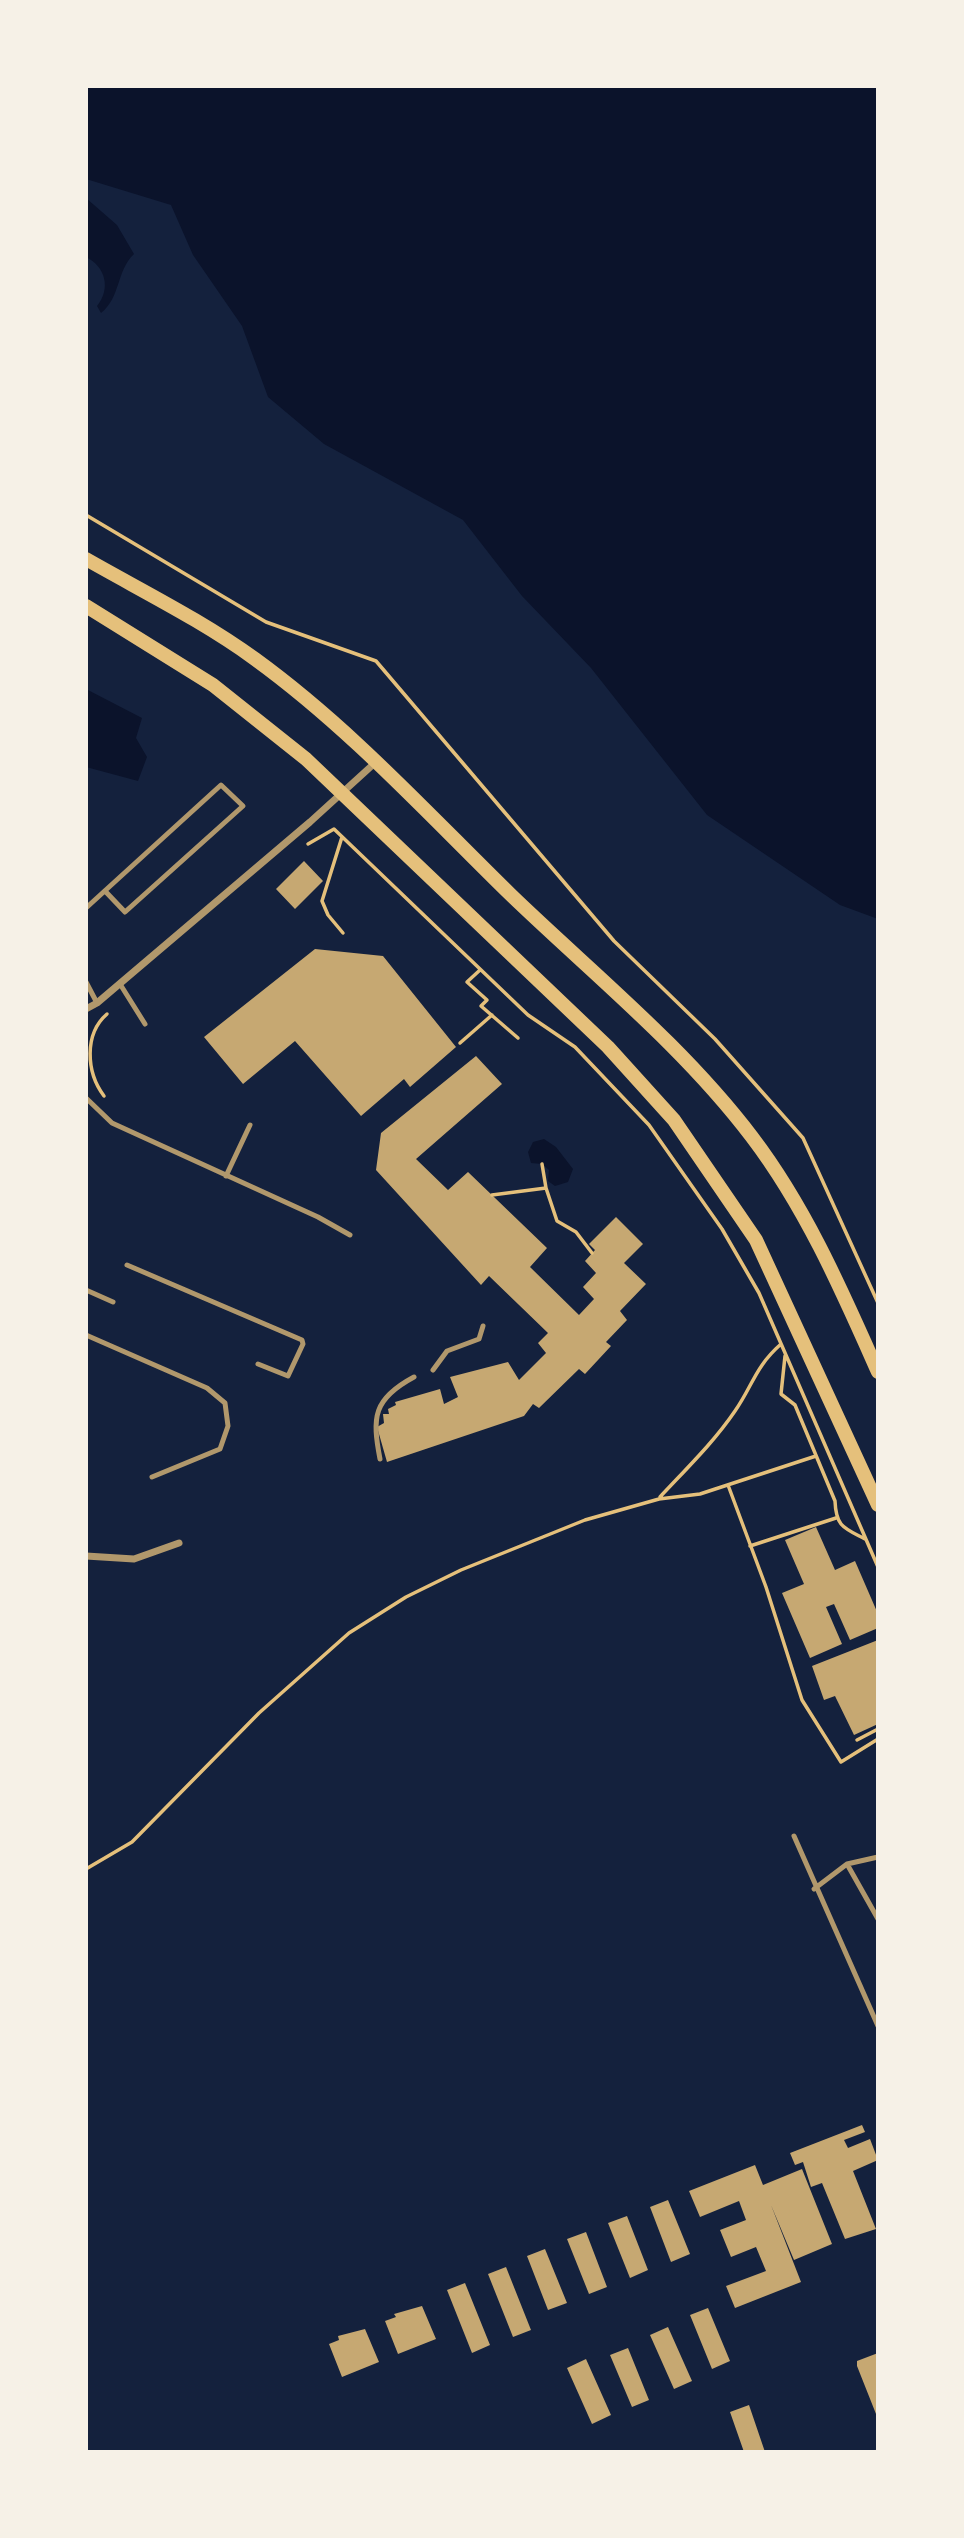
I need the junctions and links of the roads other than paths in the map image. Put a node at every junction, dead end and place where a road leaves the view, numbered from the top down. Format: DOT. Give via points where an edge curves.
graph roads {
  1 [pos="86,559"];
  2 [pos="86,606"];
  3 [pos="377,761"];
  4 [pos="341,793"];
  5 [pos="105,891"];
  6 [pos="86,908"];
  7 [pos="86,982"];
  8 [pos="120,984"];
  9 [pos="97,1003"];
  10 [pos="86,1009"];
  11 [pos="145,1024"];
  12 [pos="86,1098"];
  13 [pos="250,1125"];
  14 [pos="226,1176"];
  15 [pos="350,1235"];
  16 [pos="127,1265"];
  17 [pos="86,1290"];
  18 [pos="113,1302"];
  19 [pos="483,1326"];
  20 [pos="86,1335"];
  21 [pos="258,1364"];
  22 [pos="433,1370"];
  23 [pos="878,1372"];
  24 [pos="414,1377"];
  25 [pos="380,1459"];
  26 [pos="152,1477"];
  27 [pos="878,1505"];
  28 [pos="179,1543"];
  29 [pos="86,1556"];
  30 [pos="794,1836"];
  31 [pos="878,1857"];
  32 [pos="847,1864"];
  33 [pos="814,1889"];
  34 [pos="878,1919"];
  35 [pos="878,2026"];
  1 -- 3 [label="main road" via="254,659"];
  2 -- 4 [label="main road" via="213,685"];
  3 -- 4 [label="street"];
  3 -- 23 [label="main road" via="704,1078 788,1189 817,1239"];
  4 -- 8 [label="street"];
  4 -- 27 [label="main road" via="608,1048 674,1120 756,1240"];
  5 -- 5 [label="lane" via="221,785 243,806 125,912"];
  5 -- 6 [label="lane"];
  7 -- 9 [label="lane"];
  8 -- 9 [label="street"];
  8 -- 11 [label="lane"];
  9 -- 10 [label="street"];
  12 -- 14 [label="lane" via="112,1123"];
  13 -- 14 [label="lane"];
  14 -- 15 [label="lane"];
  16 -- 21 [label="lane" via="302,1340 289,1376"];
  17 -- 18 [label="lane"];
  19 -- 22 [label="lane" via="479,1339 447,1351"];
  20 -- 26 [label="lane" via="207,1388 225,1403 228,1426 220,1449"];
  24 -- 25 [label="lane" via="399,1385 376,1413"];
  28 -- 29 [label="street" via="134,1559"];
  30 -- 33 [label="lane"];
  31 -- 32 [label="lane"];
  32 -- 33 [label="lane"];
  32 -- 34 [label="lane"];
  33 -- 35 [label="lane"];
}
